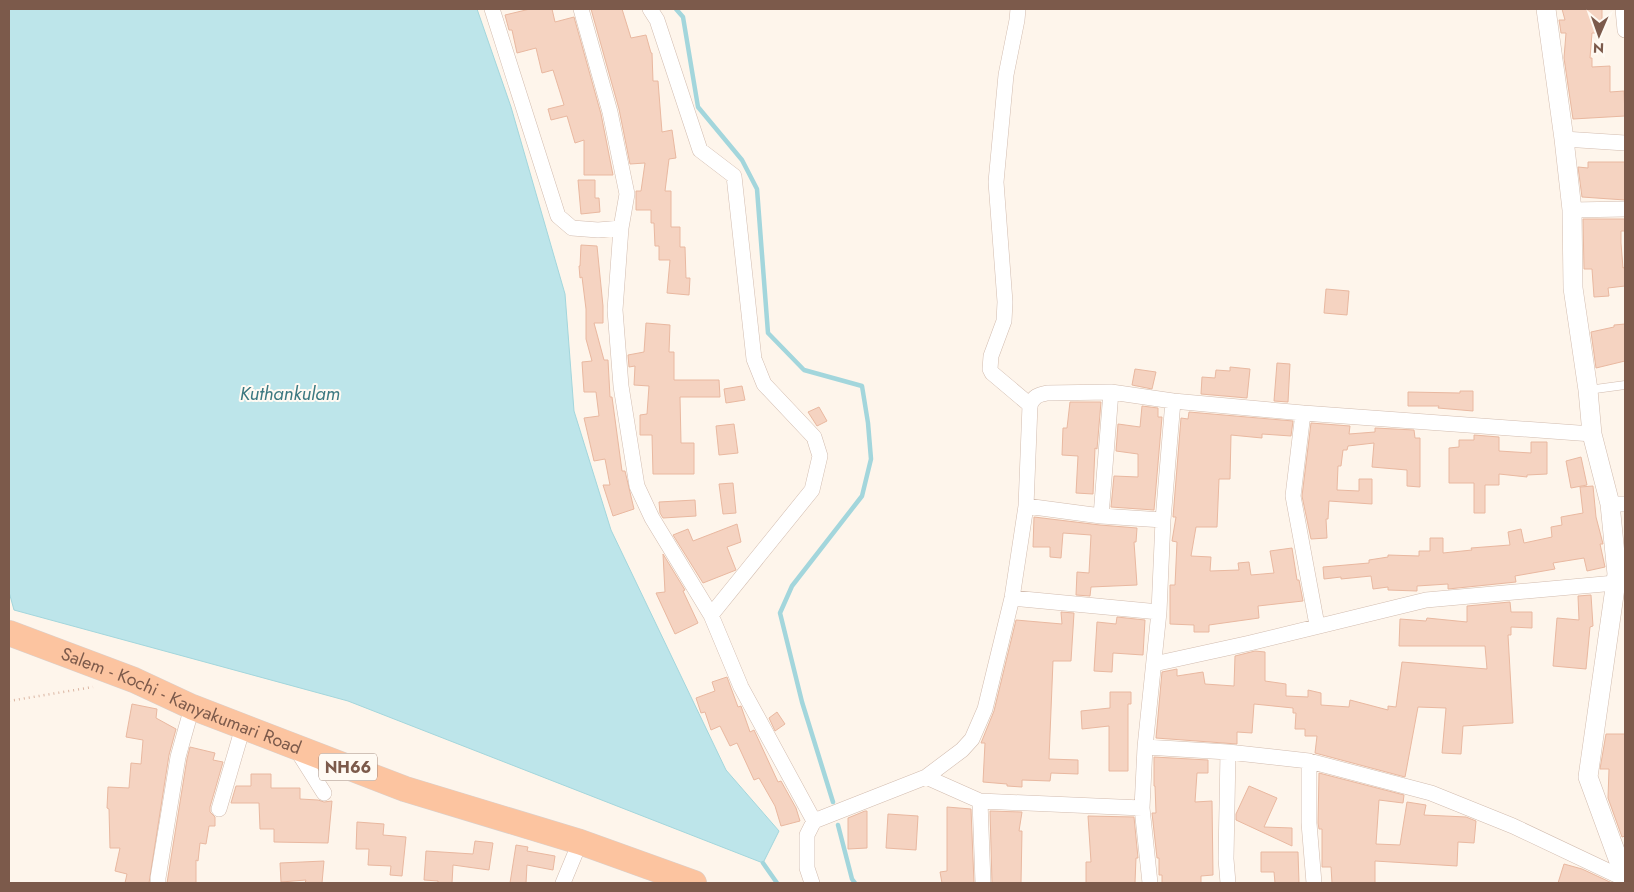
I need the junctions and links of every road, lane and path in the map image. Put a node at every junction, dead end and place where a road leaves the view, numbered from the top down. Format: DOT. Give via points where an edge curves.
graph roads {
  1 [pos="492,9"];
  2 [pos="581,9"];
  3 [pos="650,9"];
  4 [pos="1018,9"];
  5 [pos="1546,9"];
  6 [pos="1623,9"];
  7 [pos="1625,30"];
  8 [pos="1564,139"];
  9 [pos="1625,143"];
  10 [pos="1625,209"];
  11 [pos="1572,210"];
  12 [pos="621,228"];
  13 [pos="1625,385"];
  14 [pos="1588,390"];
  15 [pos="1111,392"];
  16 [pos="1173,401"];
  17 [pos="1030,405"];
  18 [pos="1303,413"];
  19 [pos="1592,434"];
  20 [pos="1617,504"];
  21 [pos="1026,506"];
  22 [pos="1102,516"];
  23 [pos="1163,520"];
  24 [pos="1620,584"];
  25 [pos="1012,598"];
  26 [pos="1159,612"];
  27 [pos="711,615"];
  28 [pos="1317,625"];
  29 [pos="9,633"];
  30 [pos="1154,664"];
  31 [pos="95,686"];
  32 [pos="9,701"];
  33 [pos="192,707"];
  34 [pos="243,727"];
  35 [pos="295,747"];
  36 [pos="1145,747"];
  37 [pos="1228,752"];
  38 [pos="1309,761"];
  39 [pos="926,777"];
  40 [pos="324,793"];
  41 [pos="980,801"];
  42 [pos="1142,808"];
  43 [pos="219,809"];
  44 [pos="814,821"];
  45 [pos="580,842"];
  46 [pos="1625,879"];
  47 [pos="158,883"];
  48 [pos="563,883"];
  49 [pos="694,883"];
  50 [pos="812,883"];
  51 [pos="983,883"];
  52 [pos="1150,883"];
  53 [pos="1228,883"];
  54 [pos="1314,883"];
  55 [pos="1624,883"];
  1 -- 12 [label="street" via="558,216 572,228"];
  2 -- 12 [label="street" via="610,112 627,194"];
  3 -- 27 [label="street" via="657,20 700,150 734,176 754,359 764,384 814,437 820,456 812,490"];
  4 -- 17 [label="street" via="1006,75 996,182 1004,321 991,356 990,369"];
  5 -- 8 [label="street"];
  6 -- 7 [label="street"];
  8 -- 9 [label="street"];
  8 -- 11 [label="street"];
  10 -- 11 [label="street"];
  11 -- 14 [label="street" via="1573,288"];
  12 -- 27 [label="street" via="615,310 621,386 637,486 652,518"];
  13 -- 14 [label="lane"];
  14 -- 19 [label="street"];
  15 -- 16 [label="street"];
  15 -- 17 [label="street" via="1047,393 1037,395"];
  15 -- 22 [label="street"];
  16 -- 18 [label="street"];
  16 -- 23 [label="street"];
  17 -- 21 [label="street"];
  18 -- 19 [label="street"];
  18 -- 28 [label="street" via="1293,496"];
  19 -- 20 [label="street"];
  20 -- 24 [label="street" via="1616,574"];
  21 -- 22 [label="street"];
  21 -- 25 [label="street"];
  22 -- 23 [label="street"];
  23 -- 26 [label="street"];
  24 -- 28 [label="street" via="1426,600"];
  24 -- 46 [label="street" via="1588,777"];
  25 -- 26 [label="street"];
  25 -- 39 [label="street" via="985,709 972,739"];
  26 -- 30 [label="street"];
  27 -- 44 [label="street" via="741,687"];
  28 -- 30 [label="street"];
  29 -- 33 [label="highway, Salem - Kochi - Kanyakumari Road / NH66" via="134,680"];
  30 -- 36 [label="street"];
  31 -- 32 [label="path"];
  33 -- 34 [label="highway, Salem - Kochi - Kanyakumari Road / NH66"];
  33 -- 47 [label="street" via="178,757"];
  34 -- 35 [label="highway, Salem - Kochi - Kanyakumari Road / NH66"];
  34 -- 43 [label="street"];
  35 -- 40 [label="street"];
  35 -- 45 [label="highway, Salem - Kochi - Kanyakumari Road / NH66" via="405,789"];
  36 -- 37 [label="street"];
  36 -- 42 [label="street"];
  37 -- 38 [label="street"];
  37 -- 53 [label="street"];
  38 -- 46 [label="street" via="1431,793 1513,826"];
  38 -- 54 [label="street" via="1309,823"];
  39 -- 41 [label="street"];
  39 -- 44 [label="street"];
  41 -- 42 [label="street"];
  41 -- 51 [label="street"];
  42 -- 52 [label="street"];
  44 -- 50 [label="street" via="807,835"];
  45 -- 48 [label="street"];
  45 -- 49 [label="highway, Salem - Kochi - Kanyakumari Road / NH66"];
  46 -- 55 [label="street"];
}
